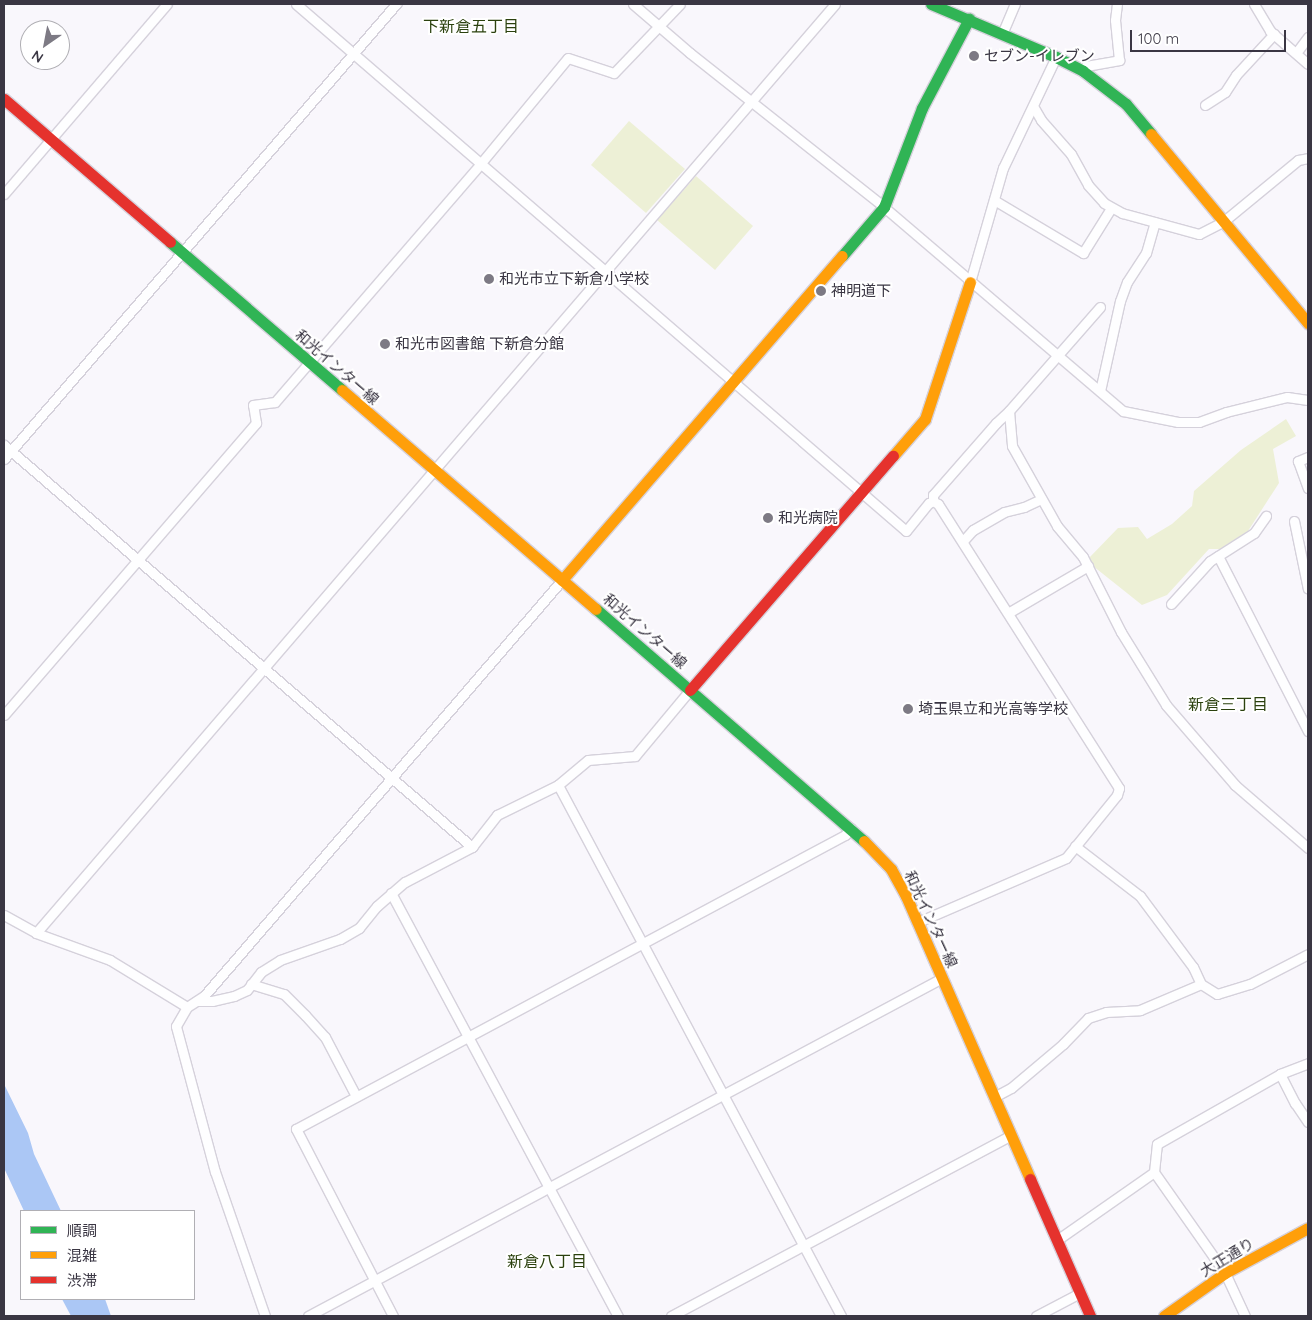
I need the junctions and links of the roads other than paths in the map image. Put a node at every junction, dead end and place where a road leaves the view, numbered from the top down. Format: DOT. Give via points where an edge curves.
graph roads {
  1 [pos="167,4"];
  2 [pos="296,4"];
  3 [pos="396,4"];
  4 [pos="633,4"];
  5 [pos="680,4"];
  6 [pos="834,4"];
  7 [pos="931,4"];
  8 [pos="1015,4"];
  9 [pos="1117,4"];
  10 [pos="1254,4"];
  11 [pos="969,20"];
  12 [pos="659,26"];
  13 [pos="1002,34"];
  14 [pos="1274,34"];
  15 [pos="1308,37"];
  16 [pos="353,53"];
  17 [pos="1296,53"];
  18 [pos="1056,57"];
  19 [pos="1308,64"];
  20 [pos="1083,71"];
  21 [pos="4,99"];
  22 [pos="751,100"];
  23 [pos="1205,105"];
  24 [pos="1033,106"];
  25 [pos="50,139"];
  26 [pos="1308,158"];
  27 [pos="481,163"];
  28 [pos="4,194"];
  29 [pos="994,200"];
  30 [pos="884,207"];
  31 [pos="1111,208"];
  32 [pos="1224,221"];
  33 [pos="1155,222"];
  34 [pos="183,252"];
  35 [pos="604,270"];
  36 [pos="970,282"];
  37 [pos="1100,307"];
  38 [pos="1308,323"];
  39 [pos="1058,356"];
  40 [pos="309,362"];
  41 [pos="735,381"];
  42 [pos="1100,391"];
  43 [pos="1308,400"];
  44 [pos="1009,411"];
  45 [pos="7,448"];
  46 [pos="1308,457"];
  47 [pos="4,459"];
  48 [pos="434,470"];
  49 [pos="1308,488"];
  50 [pos="862,491"];
  51 [pos="1041,499"];
  52 [pos="933,501"];
  53 [pos="1266,516"];
  54 [pos="1294,521"];
  55 [pos="963,541"];
  56 [pos="1218,556"];
  57 [pos="137,560"];
  58 [pos="1088,566"];
  59 [pos="562,580"];
  60 [pos="1308,589"];
  61 [pos="1171,604"];
  62 [pos="1008,613"];
  63 [pos="265,669"];
  64 [pos="690,690"];
  65 [pos="4,715"];
  66 [pos="1308,731"];
  67 [pos="392,777"];
  68 [pos="558,785"];
  69 [pos="851,828"];
  70 [pos="1075,846"];
  71 [pos="472,847"];
  72 [pos="1308,848"];
  73 [pos="391,893"];
  74 [pos="4,915"];
  75 [pos="918,922"];
  76 [pos="36,933"];
  77 [pos="643,943"];
  78 [pos="1308,954"];
  79 [pos="942,978"];
  80 [pos="251,984"];
  81 [pos="1201,984"];
  82 [pos="197,1002"];
  83 [pos="187,1007"];
  84 [pos="469,1036"];
  85 [pos="1308,1062"];
  86 [pos="1280,1074"];
  87 [pos="724,1094"];
  88 [pos="356,1096"];
  89 [pos="994,1097"];
  90 [pos="1308,1122"];
  91 [pos="1011,1135"];
  92 [pos="1154,1172"];
  93 [pos="549,1187"];
  94 [pos="1308,1228"];
  95 [pos="1057,1240"];
  96 [pos="803,1245"];
  97 [pos="1225,1273"];
  98 [pos="374,1280"];
  99 [pos="1080,1293"];
  100 [pos="265,1316"];
  101 [pos="308,1316"];
  102 [pos="394,1316"];
  103 [pos="618,1316"];
  104 [pos="671,1316"];
  105 [pos="841,1316"];
  106 [pos="1036,1316"];
  107 [pos="1090,1316"];
  108 [pos="1164,1316"];
  109 [pos="1245,1316"];
  1 -- 25 [label="street"];
  2 -- 16 [label="street"];
  3 -- 16 [label="street"];
  4 -- 12 [label="street"];
  5 -- 12 [label="street"];
  6 -- 22 [label="street"];
  7 -- 11 [label="main road"];
  8 -- 13 [label="street"];
  9 -- 20 [label="street" via="1115,20 1119,60 1086,66"];
  10 -- 14 [label="street"];
  11 -- 13 [label="main road"];
  11 -- 30 [label="main road" via="922,108"];
  12 -- 22 [label="street"];
  12 -- 27 [label="street" via="614,73 568,58"];
  13 -- 18 [label="main road"];
  14 -- 17 [label="street"];
  14 -- 23 [label="street" via="1236,75 1225,92"];
  15 -- 17 [label="street"];
  16 -- 27 [label="street"];
  16 -- 34 [label="street"];
  17 -- 19 [label="street"];
  18 -- 20 [label="main road"];
  18 -- 24 [label="street"];
  20 -- 32 [label="main road" via="1126,104"];
  21 -- 25 [label="main road, 和光インター線"];
  22 -- 30 [label="street"];
  22 -- 35 [label="street"];
  24 -- 29 [label="street" via="1003,168"];
  24 -- 31 [label="street" via="1071,154 1096,196"];
  25 -- 28 [label="street"];
  25 -- 34 [label="main road, 和光インター線"];
  26 -- 32 [label="street" via="1298,160"];
  27 -- 35 [label="street"];
  27 -- 40 [label="street"];
  29 -- 31 [label="street" via="1083,253"];
  29 -- 36 [label="street"];
  30 -- 36 [label="street"];
  30 -- 41 [label="main road"];
  31 -- 33 [label="street"];
  32 -- 33 [label="street" via="1199,234"];
  32 -- 38 [label="main road"];
  33 -- 42 [label="street" via="1146,254 1123,289"];
  34 -- 40 [label="main road, 和光インター線"];
  34 -- 45 [label="street"];
  35 -- 41 [label="street"];
  35 -- 48 [label="street"];
  36 -- 39 [label="street"];
  36 -- 50 [label="main road" via="925,419"];
  37 -- 39 [label="street"];
  39 -- 42 [label="street"];
  39 -- 44 [label="street"];
  40 -- 48 [label="main road, 和光インター線"];
  40 -- 57 [label="street" via="275,402 253,405 256,423"];
  41 -- 50 [label="street"];
  41 -- 59 [label="main road"];
  42 -- 43 [label="street" via="1123,410 1178,422 1199,422 1287,397"];
  44 -- 51 [label="street" via="1012,446"];
  44 -- 52 [label="street" via="933,496"];
  45 -- 47 [label="street"];
  45 -- 57 [label="street"];
  46 -- 49 [label="street" via="1298,461"];
  48 -- 59 [label="main road, 和光インター線"];
  48 -- 63 [label="street"];
  50 -- 52 [label="street" via="906,531"];
  50 -- 64 [label="main road"];
  51 -- 55 [label="street" via="1004,512 973,530"];
  51 -- 58 [label="street" via="1056,526"];
  52 -- 55 [label="street"];
  53 -- 56 [label="street" via="1254,533"];
  54 -- 60 [label="street"];
  55 -- 62 [label="street"];
  56 -- 61 [label="street"];
  56 -- 66 [label="street"];
  57 -- 63 [label="street"];
  57 -- 65 [label="street"];
  58 -- 62 [label="street"];
  58 -- 72 [label="street" via="1121,632 1166,705 1235,786"];
  59 -- 64 [label="main road, 和光インター線"];
  59 -- 67 [label="street"];
  62 -- 70 [label="street" via="1119,788 1117,795"];
  63 -- 67 [label="street"];
  63 -- 76 [label="street"];
  64 -- 68 [label="street" via="635,756 588,760"];
  64 -- 69 [label="main road, 和光インター線"];
  67 -- 71 [label="street"];
  67 -- 82 [label="street"];
  68 -- 71 [label="street" via="497,815"];
  68 -- 77 [label="street"];
  69 -- 75 [label="main road, 和光インター線" via="892,869"];
  69 -- 77 [label="street" via="845,835"];
  70 -- 75 [label="street" via="1066,858"];
  70 -- 81 [label="street" via="1140,896 1193,967"];
  71 -- 73 [label="street" via="405,882"];
  73 -- 80 [label="street" via="359,928 340,939 280,960 261,972"];
  73 -- 84 [label="street"];
  74 -- 76 [label="street"];
  75 -- 79 [label="main road, 和光インター線"];
  76 -- 83 [label="street" via="110,960"];
  77 -- 84 [label="street"];
  77 -- 87 [label="street"];
  78 -- 81 [label="street" via="1232,991 1217,994"];
  79 -- 87 [label="street"];
  79 -- 89 [label="main road, 和光インター線"];
  80 -- 82 [label="street" via="247,990 234,996"];
  80 -- 88 [label="street" via="284,994 305,1015 325,1037"];
  81 -- 89 [label="street" via="1140,1010 1106,1012 1088,1018 1011,1088"];
  82 -- 83 [label="street"];
  83 -- 100 [label="street" via="176,1026 215,1172"];
  84 -- 88 [label="street"];
  84 -- 93 [label="street"];
  85 -- 86 [label="street"];
  86 -- 90 [label="street"];
  86 -- 92 [label="street" via="1157,1144"];
  87 -- 93 [label="street"];
  87 -- 96 [label="street"];
  88 -- 98 [label="street" via="296,1129"];
  89 -- 91 [label="main road, 和光インター線"];
  91 -- 95 [label="main road, 和光インター線"];
  91 -- 96 [label="street"];
  92 -- 95 [label="street"];
  92 -- 97 [label="street"];
  93 -- 98 [label="street"];
  93 -- 103 [label="street"];
  94 -- 97 [label="main road, 大正通り"];
  95 -- 99 [label="main road, 和光インター線"];
  96 -- 104 [label="street"];
  96 -- 105 [label="street"];
  97 -- 108 [label="main road, 大正通り"];
  97 -- 109 [label="street"];
  98 -- 101 [label="street"];
  98 -- 102 [label="street"];
  99 -- 106 [label="street"];
  99 -- 107 [label="main road, 和光インター線"];
}
